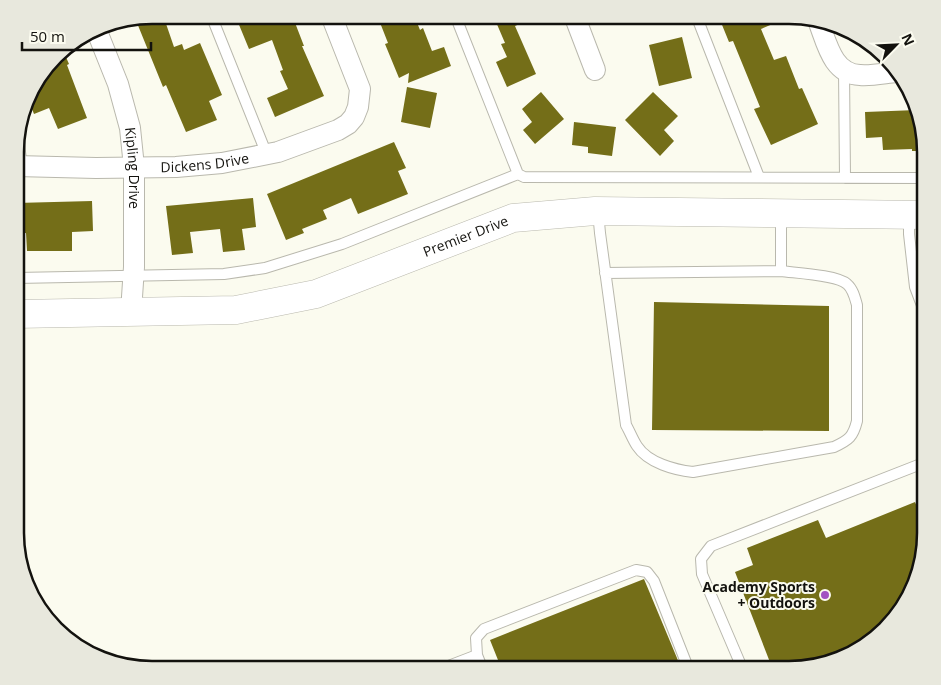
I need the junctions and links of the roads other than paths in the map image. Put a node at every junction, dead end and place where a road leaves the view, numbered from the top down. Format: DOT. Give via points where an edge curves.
graph roads {
  1 [pos="215,24"];
  2 [pos="334,24"];
  3 [pos="459,24"];
  4 [pos="577,24"];
  5 [pos="700,24"];
  6 [pos="821,27"];
  7 [pos="98,35"];
  8 [pos="595,70"];
  9 [pos="890,72"];
  10 [pos="852,73"];
  11 [pos="267,155"];
  12 [pos="24,166"];
  13 [pos="134,168"];
  14 [pos="518,174"];
  15 [pos="759,177"];
  16 [pos="845,178"];
  17 [pos="917,178"];
  18 [pos="598,211"];
  19 [pos="780,213"];
  20 [pos="917,215"];
  21 [pos="781,271"];
  22 [pos="605,273"];
  23 [pos="134,275"];
  24 [pos="24,278"];
  25 [pos="917,292"];
  26 [pos="131,312"];
  27 [pos="24,314"];
  28 [pos="917,466"];
  29 [pos="477,655"];
  30 [pos="461,661"];
  31 [pos="480,661"];
  32 [pos="685,661"];
  33 [pos="738,661"];
  1 -- 11 [label="lane"];
  2 -- 11 [label="street, Dickens Drive" via="360,89 354,117 338,130"];
  3 -- 14 [label="lane"];
  4 -- 8 [label="street"];
  5 -- 15 [label="lane"];
  6 -- 10 [label="street" via="834,61"];
  7 -- 13 [label="street, Kipling Drive" via="118,84 130,128"];
  9 -- 10 [label="street"];
  10 -- 16 [label="lane"];
  11 -- 13 [label="street, Dickens Drive" via="222,163"];
  12 -- 13 [label="street, Dickens Drive"];
  13 -- 23 [label="street, Kipling Drive"];
  14 -- 15 [label="lane" via="524,177"];
  14 -- 23 [label="lane" via="342,244 265,268 224,274"];
  15 -- 16 [label="lane"];
  16 -- 17 [label="lane"];
  18 -- 19 [label="street, Premier Drive"];
  18 -- 22 [label="lane"];
  18 -- 26 [label="street, Premier Drive" via="513,218 316,294 236,310"];
  19 -- 20 [label="street, Premier Drive"];
  19 -- 21 [label="lane"];
  20 -- 25 [label="lane" via="909,234"];
  21 -- 22 [label="lane"];
  21 -- 22 [label="lane" via="835,278 847,284 854,294 857,305 857,421 854,433 834,447 693,472 655,461 638,448 626,425"];
  23 -- 24 [label="lane"];
  23 -- 26 [label="street, Kipling Drive"];
  26 -- 27 [label="street, Premier Drive"];
  28 -- 33 [label="lane" via="711,546 701,559 702,574"];
  29 -- 30 [label="lane"];
  29 -- 31 [label="lane"];
  29 -- 32 [label="lane" via="476,638 484,629 636,570 647,572 654,581"];
}
